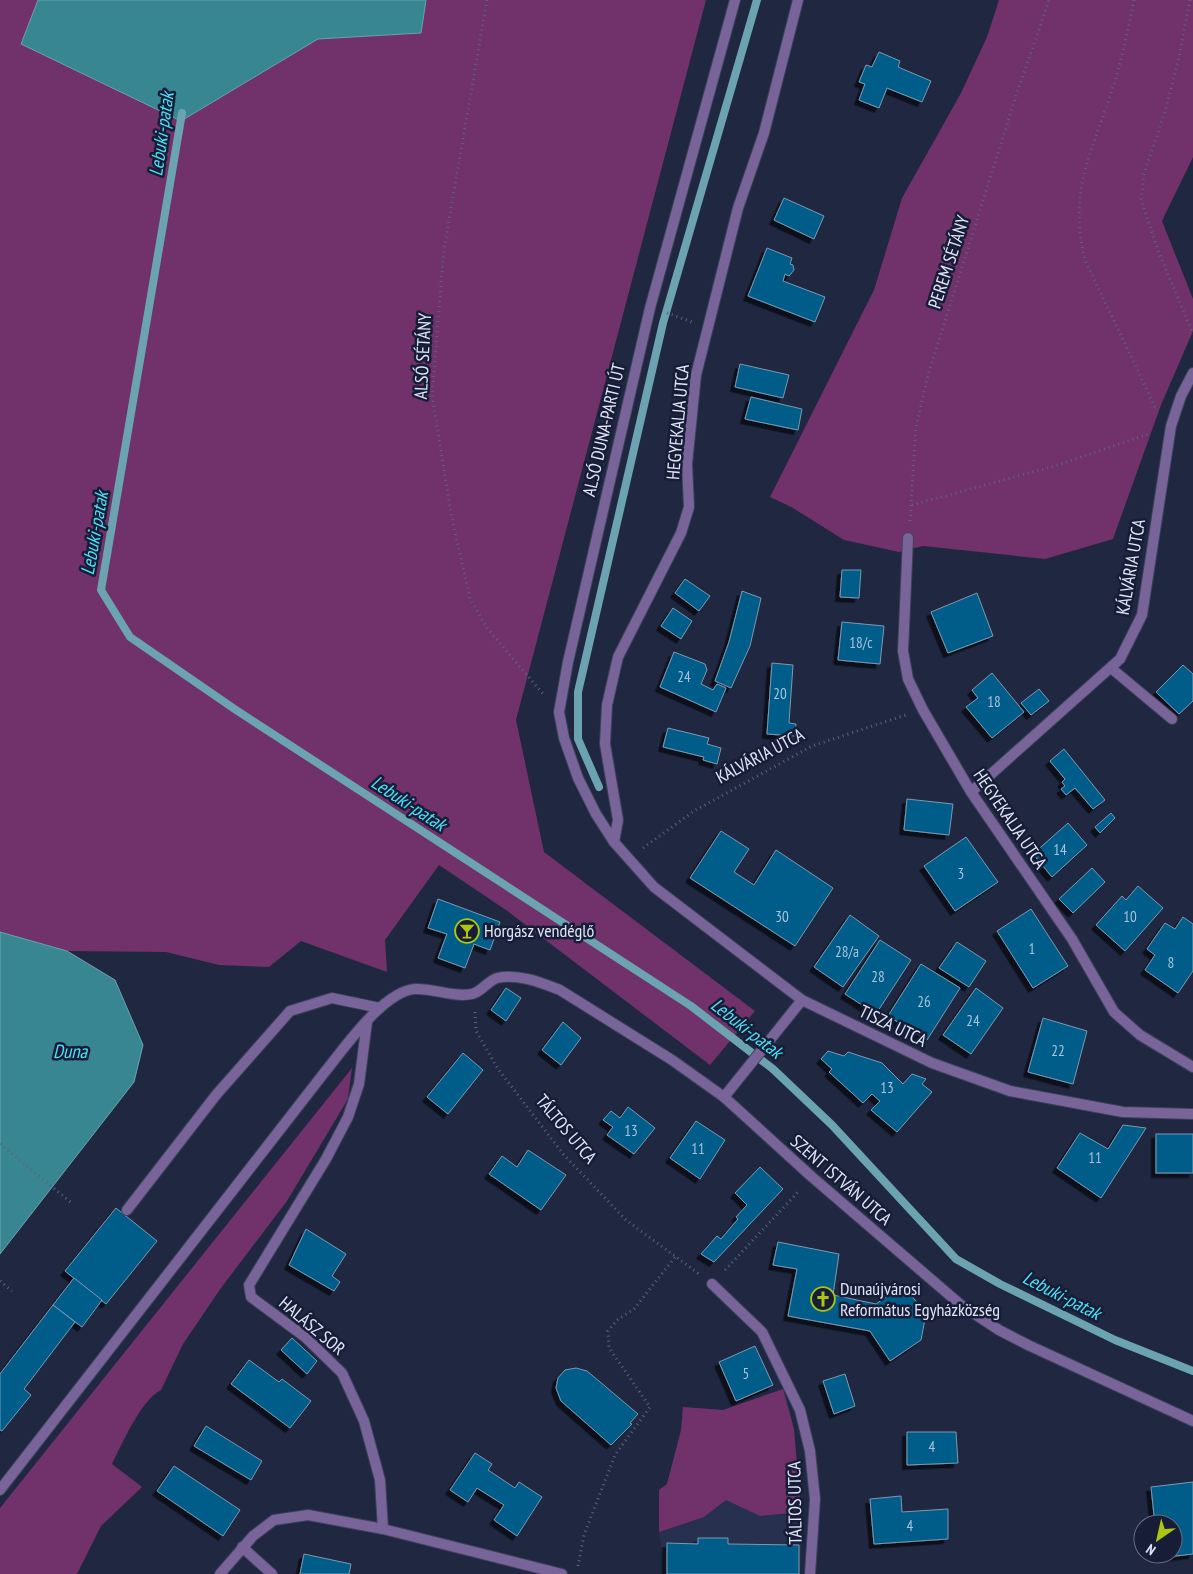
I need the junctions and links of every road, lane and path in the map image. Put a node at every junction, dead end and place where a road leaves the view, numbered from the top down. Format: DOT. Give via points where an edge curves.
graph roads {
  1 [pos="487,0"];
  2 [pos="735,0"];
  3 [pos="798,0"];
  4 [pos="1049,0"];
  5 [pos="1134,0"];
  6 [pos="1190,0"];
  7 [pos="1193,334"];
  8 [pos="1193,373"];
  9 [pos="1171,426"];
  10 [pos="912,505"];
  11 [pos="908,538"];
  12 [pos="1111,668"];
  13 [pos="923,710"];
  14 [pos="559,712"];
  15 [pos="1172,719"];
  16 [pos="971,792"];
  17 [pos="614,842"];
  18 [pos="627,860"];
  19 [pos="474,994"];
  20 [pos="802,1000"];
  21 [pos="380,1008"];
  22 [pos="367,1022"];
  23 [pos="1193,1067"];
  24 [pos="724,1097"];
  25 [pos="1193,1114"];
  26 [pos="0,1144"];
  27 [pos="812,1177"];
  28 [pos="73,1204"];
  29 [pos="127,1210"];
  30 [pos="676,1256"];
  31 [pos="0,1281"];
  32 [pos="712,1284"];
  33 [pos="12,1291"];
  34 [pos="1193,1421"];
  35 [pos="0,1490"];
  36 [pos="383,1529"];
  37 [pos="242,1547"];
  38 [pos="220,1574"];
  39 [pos="272,1574"];
  40 [pos="562,1574"];
  41 [pos="577,1574"];
  42 [pos="810,1574"];
  1 -- 14 [label="path, ALSÓ SÉTÁNY" via="444,248 432,395 452,519 470,598 487,628"];
  2 -- 14 [label="street, ALSÓ DUNA-PARTI ÚT" via="650,308 600,518"];
  3 -- 17 [label="street, HEGYEKALJA UTCA" via="764,133 738,208 696,375 687,464 689,506 680,532 618,657 607,705 605,744 618,820"];
  4 -- 10 [label="path, PEREM SÉTÁNY" via="928,375 916,427"];
  5 -- 9 [label="path" via="1124,48 1081,180 1079,230 1085,260 1152,402"];
  6 -- 7 [label="path" via="1165,112 1144,174 1141,200"];
  8 -- 9 [label="street, KÁLVÁRIA UTCA"];
  9 -- 10 [label="path" via="1058,466"];
  9 -- 12 [label="street, KÁLVÁRIA UTCA" via="1142,615 1120,659"];
  10 -- 11 [label="path, PEREM SÉTÁNY"];
  11 -- 13 [label="street, HEGYEKALJA UTCA" via="903,651 908,679"];
  12 -- 15 [label="street"];
  12 -- 16 [label="street, KÁLVÁRIA UTCA"];
  13 -- 16 [label="street, HEGYEKALJA UTCA"];
  13 -- 18 [label="path, KÁLVÁRIA UTCA" via="812,746 694,811"];
  14 -- 17 [label="street, ALSÓ DUNA-PARTI ÚT" via="578,778"];
  16 -- 23 [label="street, HEGYEKALJA UTCA" via="1072,939 1114,1012 1140,1035"];
  17 -- 18 [label="street, ALSÓ DUNA-PARTI ÚT"];
  18 -- 20 [label="street, TISZA UTCA" via="672,902"];
  19 -- 21 [label="street" via="461,996 413,989 400,993"];
  19 -- 24 [label="street, SZENT ISTVÁN UTCA" via="496,978 542,982 648,1045"];
  19 -- 30 [label="path, TÁLTOS UTCA" via="476,1031 498,1069 538,1122 564,1155 626,1220"];
  20 -- 24 [label="street"];
  20 -- 25 [label="street, TISZA UTCA" via="932,1063 1010,1091 1123,1112"];
  21 -- 22 [label="street"];
  21 -- 29 [label="street" via="332,998 290,1011 216,1094"];
  22 -- 35 [label="street"];
  22 -- 36 [label="street, HALÁSZ SOR" via="359,1084 348,1117 326,1160 249,1285 250,1297 305,1337 342,1373 364,1421 380,1480"];
  24 -- 27 [label="street, SZENT ISTVÁN UTCA"];
  26 -- 28 [label="path"];
  27 -- 32 [label="path"];
  27 -- 34 [label="street, SZENT ISTVÁN UTCA" via="961,1304 999,1330"];
  30 -- 32 [label="path, TÁLTOS UTCA"];
  30 -- 41 [label="path" via="634,1309 617,1320 608,1331 609,1348 650,1407 615,1455 584,1535"];
  31 -- 33 [label="path"];
  32 -- 42 [label="street, TÁLTOS UTCA" via="762,1332 800,1410 810,1451 815,1499"];
  36 -- 37 [label="street" via="308,1515 274,1520"];
  36 -- 40 [label="street"];
  37 -- 38 [label="street"];
  37 -- 39 [label="street"];
}
